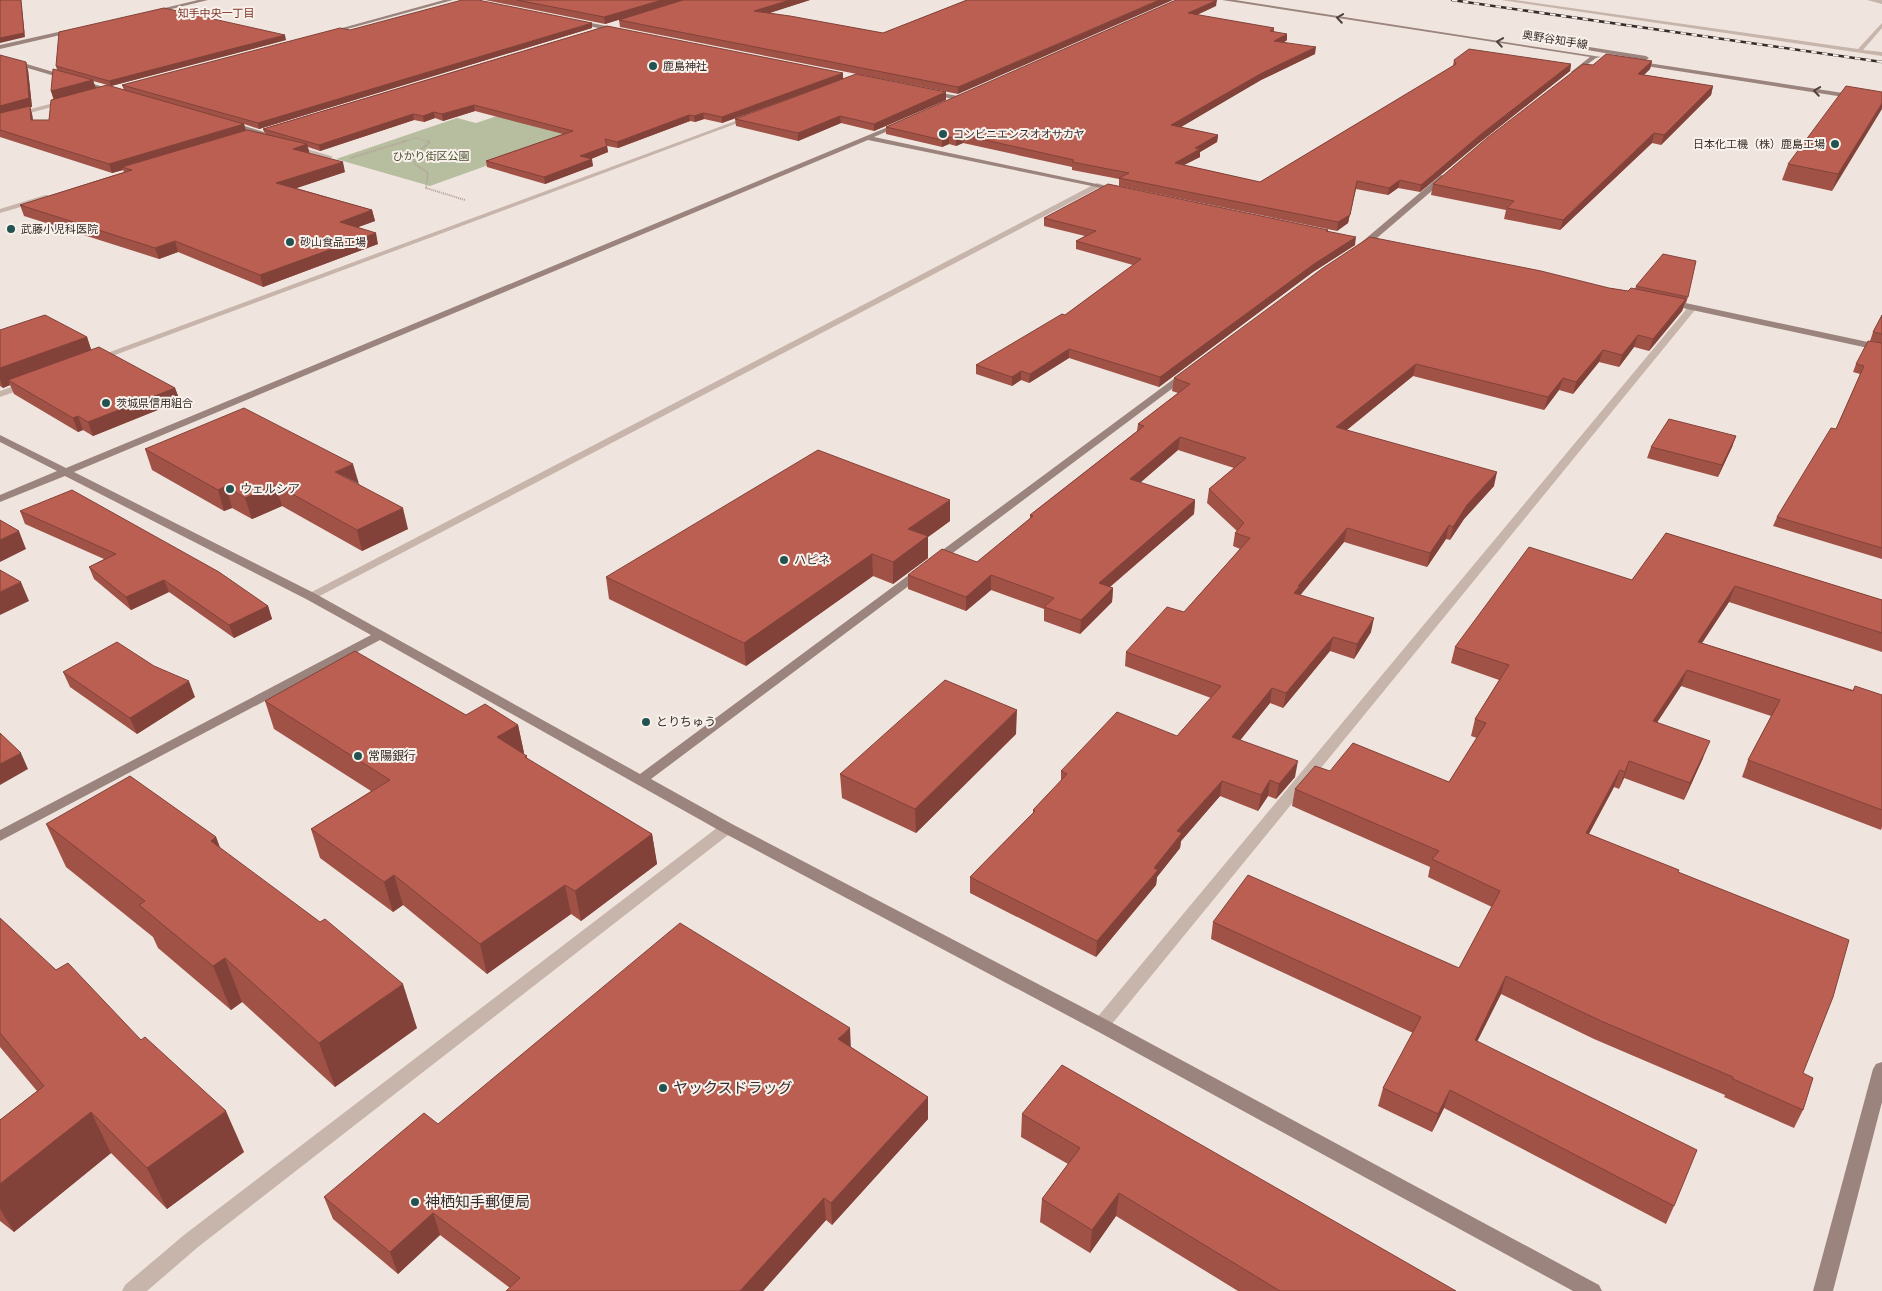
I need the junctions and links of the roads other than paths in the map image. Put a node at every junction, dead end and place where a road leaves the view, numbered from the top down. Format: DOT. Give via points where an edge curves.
graph roads {
  1 [pos="205,0"];
  2 [pos="450,0"];
  3 [pos="1225,0"];
  4 [pos="1270,0"];
  5 [pos="1504,0"];
  6 [pos="1870,0"];
  7 [pos="1882,2"];
  8 [pos="147,13"];
  9 [pos="1366,14"];
  10 [pos="1386,17"];
  11 [pos="568,20"];
  12 [pos="623,22"];
  13 [pos="1882,25"];
  14 [pos="80,28"];
  15 [pos="605,28"];
  16 [pos="623,31"];
  17 [pos="586,34"];
  18 [pos="318,35"];
  19 [pos="0,47"];
  20 [pos="1859,51"];
  21 [pos="1882,54"];
  22 [pos="1594,56"];
  23 [pos="0,58"];
  24 [pos="1564,80"];
  25 [pos="109,90"];
  26 [pos="121,90"];
  27 [pos="921,91"];
  28 [pos="967,94"];
  29 [pos="1882,94"];
  30 [pos="91,95"];
  31 [pos="958,98"];
  32 [pos="73,100"];
  33 [pos="1882,101"];
  34 [pos="940,106"];
  35 [pos="756,115"];
  36 [pos="0,119"];
  37 [pos="224,122"];
  38 [pos="904,122"];
  39 [pos="271,130"];
  40 [pos="262,132"];
  41 [pos="868,138"];
  42 [pos="269,140"];
  43 [pos="286,145"];
  44 [pos="329,157"];
  45 [pos="1452,171"];
  46 [pos="1100,185"];
  47 [pos="1129,191"];
  48 [pos="52,195"];
  49 [pos="0,211"];
  50 [pos="1354,252"];
  51 [pos="1663,302"];
  52 [pos="1692,308"];
  53 [pos="1882,348"];
  54 [pos="83,363"];
  55 [pos="1198,365"];
  56 [pos="37,380"];
  57 [pos="0,394"];
  58 [pos="0,438"];
  59 [pos="66,470"];
  60 [pos="0,499"];
  61 [pos="310,596"];
  62 [pos="380,635"];
  63 [pos="642,779"];
  64 [pos="727,828"];
  65 [pos="0,836"];
  66 [pos="1101,1026"];
  67 [pos="1882,1069"];
  68 [pos="1566,1285"];
  69 [pos="132,1291"];
  70 [pos="1592,1291"];
  71 [pos="1822,1291"];
  1 -- 8 [label="street"];
  2 -- 18 [label="street"];
  22 -- 3 [label="street, 奥野谷知手線, one-way"];
  4 -- 9 [label="street"];
  5 -- 20 [label="street"];
  6 -- 7 [label="street"];
  10 -- 29 [label="street, 奥野谷知手線"];
  11 -- 15 [label="street"];
  12 -- 15 [label="street"];
  13 -- 20 [label="street"];
  14 -- 19 [label="street"];
  15 -- 16 [label="street"];
  15 -- 17 [label="street"];
  20 -- 21 [label="street"];
  22 -- 24 [label="street"];
  33 -- 22 [label="street, 奥野谷知手線, one-way"];
  23 -- 25 [label="street"];
  25 -- 26 [label="street"];
  25 -- 30 [label="street"];
  27 -- 31 [label="street"];
  28 -- 31 [label="street"];
  31 -- 34 [label="street"];
  32 -- 36 [label="street"];
  35 -- 54 [label="street"];
  37 -- 40 [label="street"];
  38 -- 41 [label="street"];
  39 -- 40 [label="street"];
  40 -- 42 [label="street" via="252,136"];
  41 -- 46 [label="street"];
  41 -- 59 [label="street"];
  43 -- 44 [label="street"];
  45 -- 50 [label="street"];
  46 -- 47 [label="street"];
  46 -- 61 [label="street"];
  48 -- 49 [label="street"];
  51 -- 52 [label="street"];
  52 -- 53 [label="street"];
  52 -- 66 [label="street"];
  55 -- 63 [label="street"];
  56 -- 57 [label="street"];
  58 -- 59 [label="street"];
  59 -- 60 [label="street"];
  59 -- 61 [label="street"];
  61 -- 62 [label="street"];
  62 -- 63 [label="street"];
  62 -- 65 [label="street"];
  63 -- 64 [label="street"];
  64 -- 66 [label="street"];
  64 -- 69 [label="street" via="191,1241"];
  66 -- 68 [label="street"];
  67 -- 71 [label="street"];
  68 -- 70 [label="street"];
}
